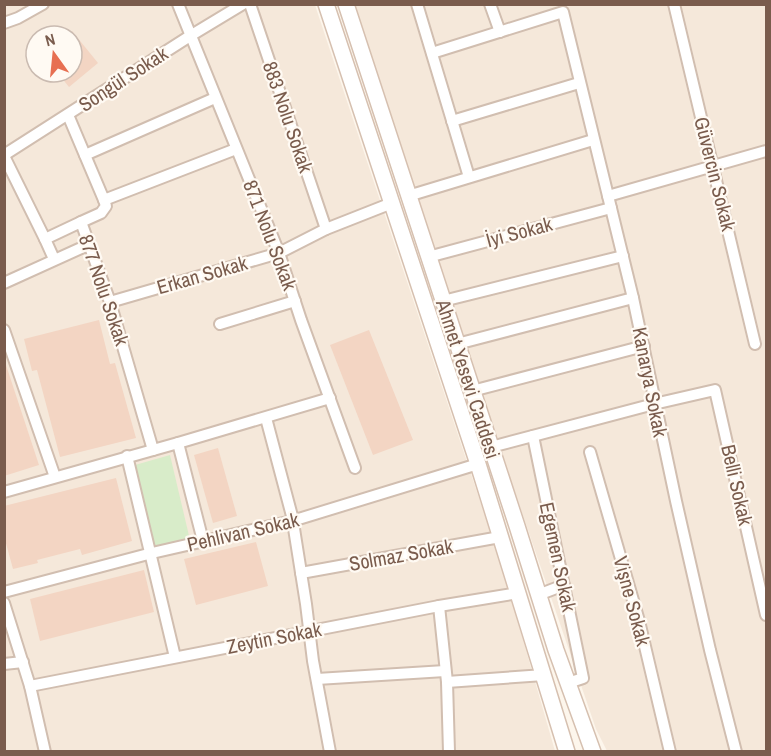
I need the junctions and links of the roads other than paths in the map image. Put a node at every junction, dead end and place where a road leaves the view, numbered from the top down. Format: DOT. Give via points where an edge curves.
graph roads {
  1 [pos="43,4"];
  2 [pos="178,4"];
  3 [pos="243,4"];
  4 [pos="250,4"];
  5 [pos="326,4"];
  6 [pos="346,4"];
  7 [pos="417,4"];
  8 [pos="490,4"];
  9 [pos="674,4"];
  10 [pos="4,23"];
  11 [pos="500,32"];
  12 [pos="190,36"];
  13 [pos="432,53"];
  14 [pos="579,83"];
  15 [pos="215,98"];
  16 [pos="68,115"];
  17 [pos="452,121"];
  18 [pos="593,140"];
  19 [pos="236,149"];
  20 [pos="766,151"];
  21 [pos="85,155"];
  22 [pos="4,156"];
  23 [pos="713,166"];
  24 [pos="469,177"];
  25 [pos="408,196"];
  26 [pos="608,196"];
  27 [pos="104,200"];
  28 [pos="392,203"];
  29 [pos="611,208"];
  30 [pos="81,222"];
  31 [pos="326,229"];
  32 [pos="45,239"];
  33 [pos="90,244"];
  34 [pos="279,253"];
  35 [pos="623,256"];
  36 [pos="428,257"];
  37 [pos="54,259"];
  38 [pos="4,283"];
  39 [pos="633,298"];
  40 [pos="295,301"];
  41 [pos="443,301"];
  42 [pos="110,302"];
  43 [pos="220,324"];
  44 [pos="4,330"];
  45 [pos="457,344"];
  46 [pos="755,344"];
  47 [pos="644,346"];
  48 [pos="472,391"];
  49 [pos="330,398"];
  50 [pos="654,404"];
  51 [pos="266,418"];
  52 [pos="533,436"];
  53 [pos="178,443"];
  54 [pos="490,447"];
  55 [pos="153,450"];
  56 [pos="590,452"];
  57 [pos="128,456"];
  58 [pos="478,464"];
  59 [pos="355,468"];
  60 [pos="55,477"];
  61 [pos="4,492"];
  62 [pos="292,521"];
  63 [pos="501,537"];
  64 [pos="203,541"];
  65 [pos="152,553"];
  66 [pos="301,573"];
  67 [pos="564,585"];
  68 [pos="4,592"];
  69 [pos="518,593"];
  70 [pos="538,595"];
  71 [pos="4,603"];
  72 [pos="439,606"];
  73 [pos="766,615"];
  74 [pos="310,631"];
  75 [pos="176,657"];
  76 [pos="23,662"];
  77 [pos="4,664"];
  78 [pos="446,671"];
  79 [pos="544,675"];
  80 [pos="317,679"];
  81 [pos="575,680"];
  82 [pos="447,682"];
  83 [pos="30,686"];
  84 [pos="45,752"];
  85 [pos="330,752"];
  86 [pos="449,752"];
  87 [pos="567,752"];
  88 [pos="593,752"];
  89 [pos="670,752"];
  90 [pos="736,752"];
  1 -- 10 [label="street"];
  2 -- 12 [label="street, 871 Nolu Sokak"];
  3 -- 12 [label="street, Songül Sokak"];
  4 -- 31 [label="street, 883 Nolu Sokak"];
  5 -- 28 [label="main road, Ahmet Yesevi Caddesi"];
  6 -- 25 [label="main road, Ahmet Yesevi Caddesi"];
  7 -- 13 [label="street"];
  8 -- 11 [label="street"];
  9 -- 23 [label="street, Güvercin Sokak"];
  11 -- 13 [label="street"];
  11 -- 14 [label="street, Kanarya Sokak" via="563,12"];
  12 -- 15 [label="street, 871 Nolu Sokak"];
  12 -- 16 [label="street, Songül Sokak"];
  13 -- 17 [label="street"];
  14 -- 17 [label="street"];
  14 -- 18 [label="street, Kanarya Sokak"];
  15 -- 19 [label="street, 871 Nolu Sokak"];
  15 -- 21 [label="street"];
  16 -- 21 [label="street"];
  16 -- 22 [label="street, Songül Sokak"];
  17 -- 24 [label="street"];
  18 -- 24 [label="street"];
  18 -- 26 [label="street, Kanarya Sokak"];
  19 -- 27 [label="street"];
  19 -- 34 [label="street, 871 Nolu Sokak"];
  20 -- 23 [label="street"];
  21 -- 27 [label="street"];
  22 -- 32 [label="street"];
  23 -- 26 [label="street"];
  23 -- 46 [label="street, Güvercin Sokak"];
  24 -- 25 [label="street"];
  25 -- 36 [label="main road, Ahmet Yesevi Caddesi"];
  26 -- 29 [label="street, Kanarya Sokak"];
  27 -- 30 [label="street" via="106,206 101,213"];
  28 -- 31 [label="street, Erkan Sokak"];
  28 -- 58 [label="main road, Ahmet Yesevi Caddesi"];
  29 -- 35 [label="street, Kanarya Sokak"];
  29 -- 36 [label="street, İyi Sokak"];
  30 -- 32 [label="street, 877 Nolu Sokak"];
  30 -- 33 [label="street, 877 Nolu Sokak"];
  31 -- 34 [label="street, Erkan Sokak"];
  32 -- 37 [label="street"];
  33 -- 37 [label="street"];
  33 -- 42 [label="street, 877 Nolu Sokak"];
  34 -- 40 [label="street, 871 Nolu Sokak"];
  34 -- 42 [label="street, Erkan Sokak"];
  35 -- 39 [label="street, Kanarya Sokak"];
  35 -- 41 [label="street"];
  36 -- 41 [label="main road, Ahmet Yesevi Caddesi"];
  37 -- 38 [label="street"];
  39 -- 45 [label="street"];
  39 -- 47 [label="street, Kanarya Sokak"];
  40 -- 43 [label="street"];
  40 -- 49 [label="street, 871 Nolu Sokak"];
  41 -- 45 [label="main road, Ahmet Yesevi Caddesi"];
  42 -- 55 [label="street, 877 Nolu Sokak"];
  44 -- 60 [label="street"];
  45 -- 48 [label="main road, Ahmet Yesevi Caddesi"];
  47 -- 48 [label="street"];
  47 -- 50 [label="street, Kanarya Sokak"];
  48 -- 54 [label="main road, Ahmet Yesevi Caddesi"];
  49 -- 51 [label="street"];
  49 -- 59 [label="street, 871 Nolu Sokak"];
  50 -- 52 [label="street"];
  50 -- 73 [label="street, Belli Sokak" via="716,390"];
  50 -- 90 [label="street, Kanarya Sokak"];
  51 -- 53 [label="street"];
  51 -- 62 [label="street"];
  52 -- 54 [label="street"];
  52 -- 67 [label="street, Egemen Sokak"];
  53 -- 55 [label="street"];
  53 -- 64 [label="street"];
  54 -- 70 [label="main road, Ahmet Yesevi Caddesi"];
  55 -- 57 [label="street"];
  56 -- 89 [label="street, Vişne Sokak" via="639,621"];
  57 -- 60 [label="street"];
  57 -- 65 [label="street"];
  58 -- 62 [label="street, Pehlivan Sokak"];
  58 -- 63 [label="main road, Ahmet Yesevi Caddesi"];
  60 -- 61 [label="street"];
  62 -- 64 [label="street, Pehlivan Sokak"];
  62 -- 66 [label="street"];
  63 -- 66 [label="street, Solmaz Sokak"];
  63 -- 69 [label="main road, Ahmet Yesevi Caddesi"];
  64 -- 65 [label="street, Pehlivan Sokak"];
  65 -- 68 [label="street, Pehlivan Sokak"];
  65 -- 75 [label="street"];
  66 -- 74 [label="street"];
  67 -- 70 [label="street"];
  67 -- 81 [label="street, Egemen Sokak"];
  69 -- 72 [label="street, Zeytin Sokak"];
  69 -- 79 [label="main road, Ahmet Yesevi Caddesi"];
  70 -- 81 [label="main road, Ahmet Yesevi Caddesi"];
  71 -- 76 [label="street"];
  72 -- 74 [label="street, Zeytin Sokak"];
  72 -- 78 [label="street"];
  74 -- 75 [label="street, Zeytin Sokak"];
  74 -- 80 [label="street"];
  75 -- 83 [label="street, Zeytin Sokak"];
  76 -- 77 [label="street"];
  76 -- 83 [label="street"];
  78 -- 80 [label="street"];
  78 -- 82 [label="street"];
  79 -- 82 [label="street"];
  79 -- 87 [label="main road, Ahmet Yesevi Caddesi"];
  80 -- 85 [label="street"];
  81 -- 88 [label="main road, Ahmet Yesevi Caddesi"];
  82 -- 86 [label="street"];
  83 -- 84 [label="street"];
}
